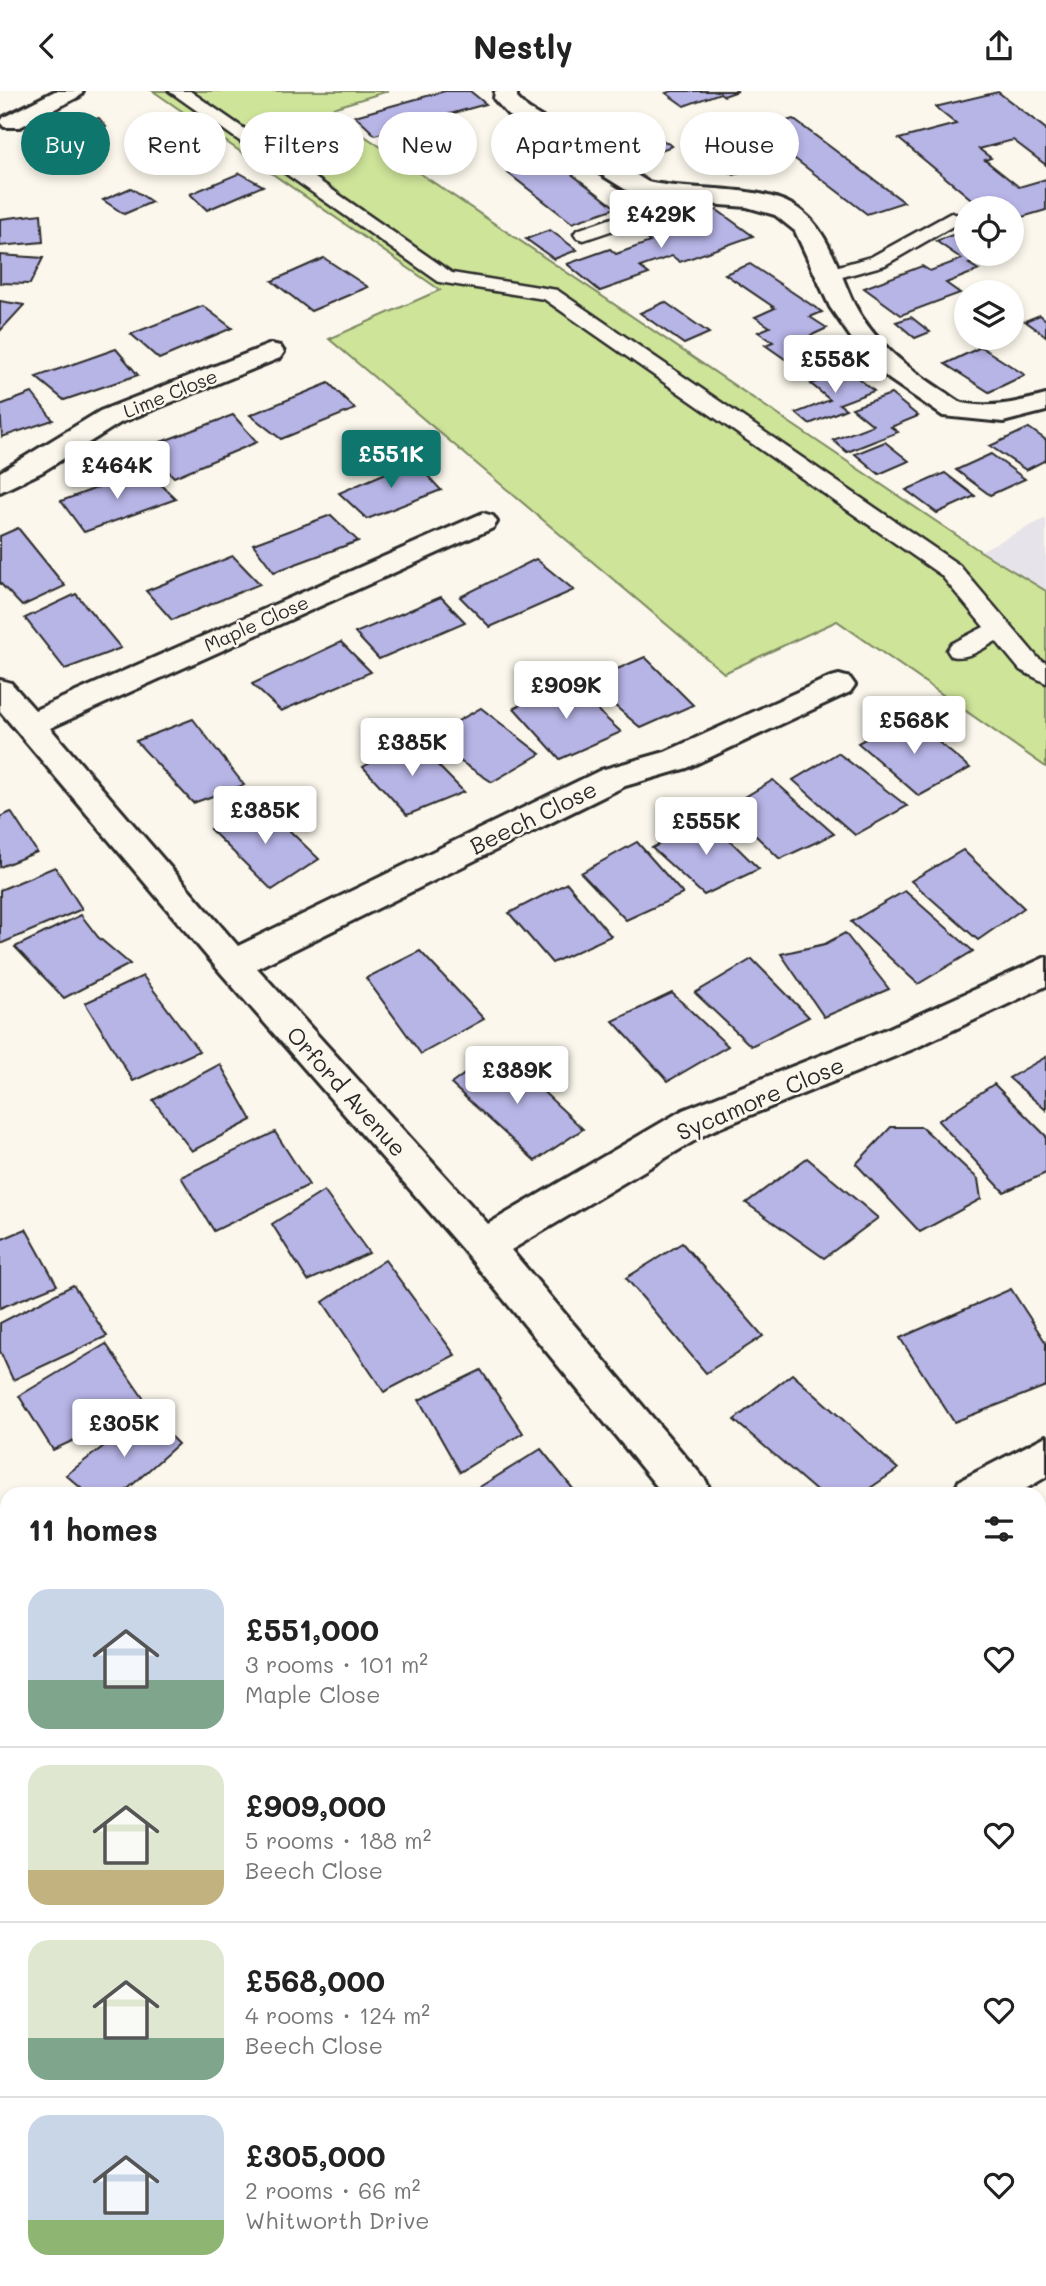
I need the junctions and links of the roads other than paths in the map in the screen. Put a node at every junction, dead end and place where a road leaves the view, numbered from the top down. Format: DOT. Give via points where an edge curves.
graph roads {
  1 [pos="72,91"];
  2 [pos="178,91"];
  3 [pos="506,91"];
  4 [pos="12,122"];
  5 [pos="667,194"];
  6 [pos="951,219"];
  7 [pos="584,234"];
  8 [pos="828,275"];
  9 [pos="271,352"];
  10 [pos="1046,403"];
  11 [pos="0,483"];
  12 [pos="483,522"];
  13 [pos="999,629"];
  14 [pos="960,650"];
  15 [pos="1046,675"];
  16 [pos="839,685"];
  17 [pos="0,690"];
  18 [pos="29,725"];
  19 [pos="233,964"];
  20 [pos="1046,970"];
  21 [pos="484,1246"];
  22 [pos="1046,1455"];
  23 [pos="684,1487"];
  24 [pos="988,1487"];
  1 -- 4 [label="street"];
  2 -- 13 [label="lane" via="446,278 550,294 950,569"];
  3 -- 5 [label="street" via="505,99 531,121 620,178"];
  5 -- 7 [label="lane" via="657,209"];
  5 -- 8 [label="street" via="749,199 784,210 806,226"];
  6 -- 8 [label="lane" via="878,261"];
  8 -- 10 [label="street" via="855,328 874,352 946,421"];
  9 -- 11 [label="street, Lime Close" via="110,417"];
  12 -- 18 [label="street, Maple Close"];
  13 -- 14 [label="lane"];
  13 -- 15 [label="lane" via="1029,664"];
  16 -- 19 [label="street, Beech Close" via="676,760 613,778"];
  17 -- 18 [label="street, Orford Avenue"];
  18 -- 19 [label="street, Orford Avenue"];
  19 -- 21 [label="street, Orford Avenue"];
  20 -- 21 [label="street, Sycamore Close" via="900,1039 695,1121"];
  21 -- 23 [label="street, Orford Avenue"];
  22 -- 24 [label="street"];
}
